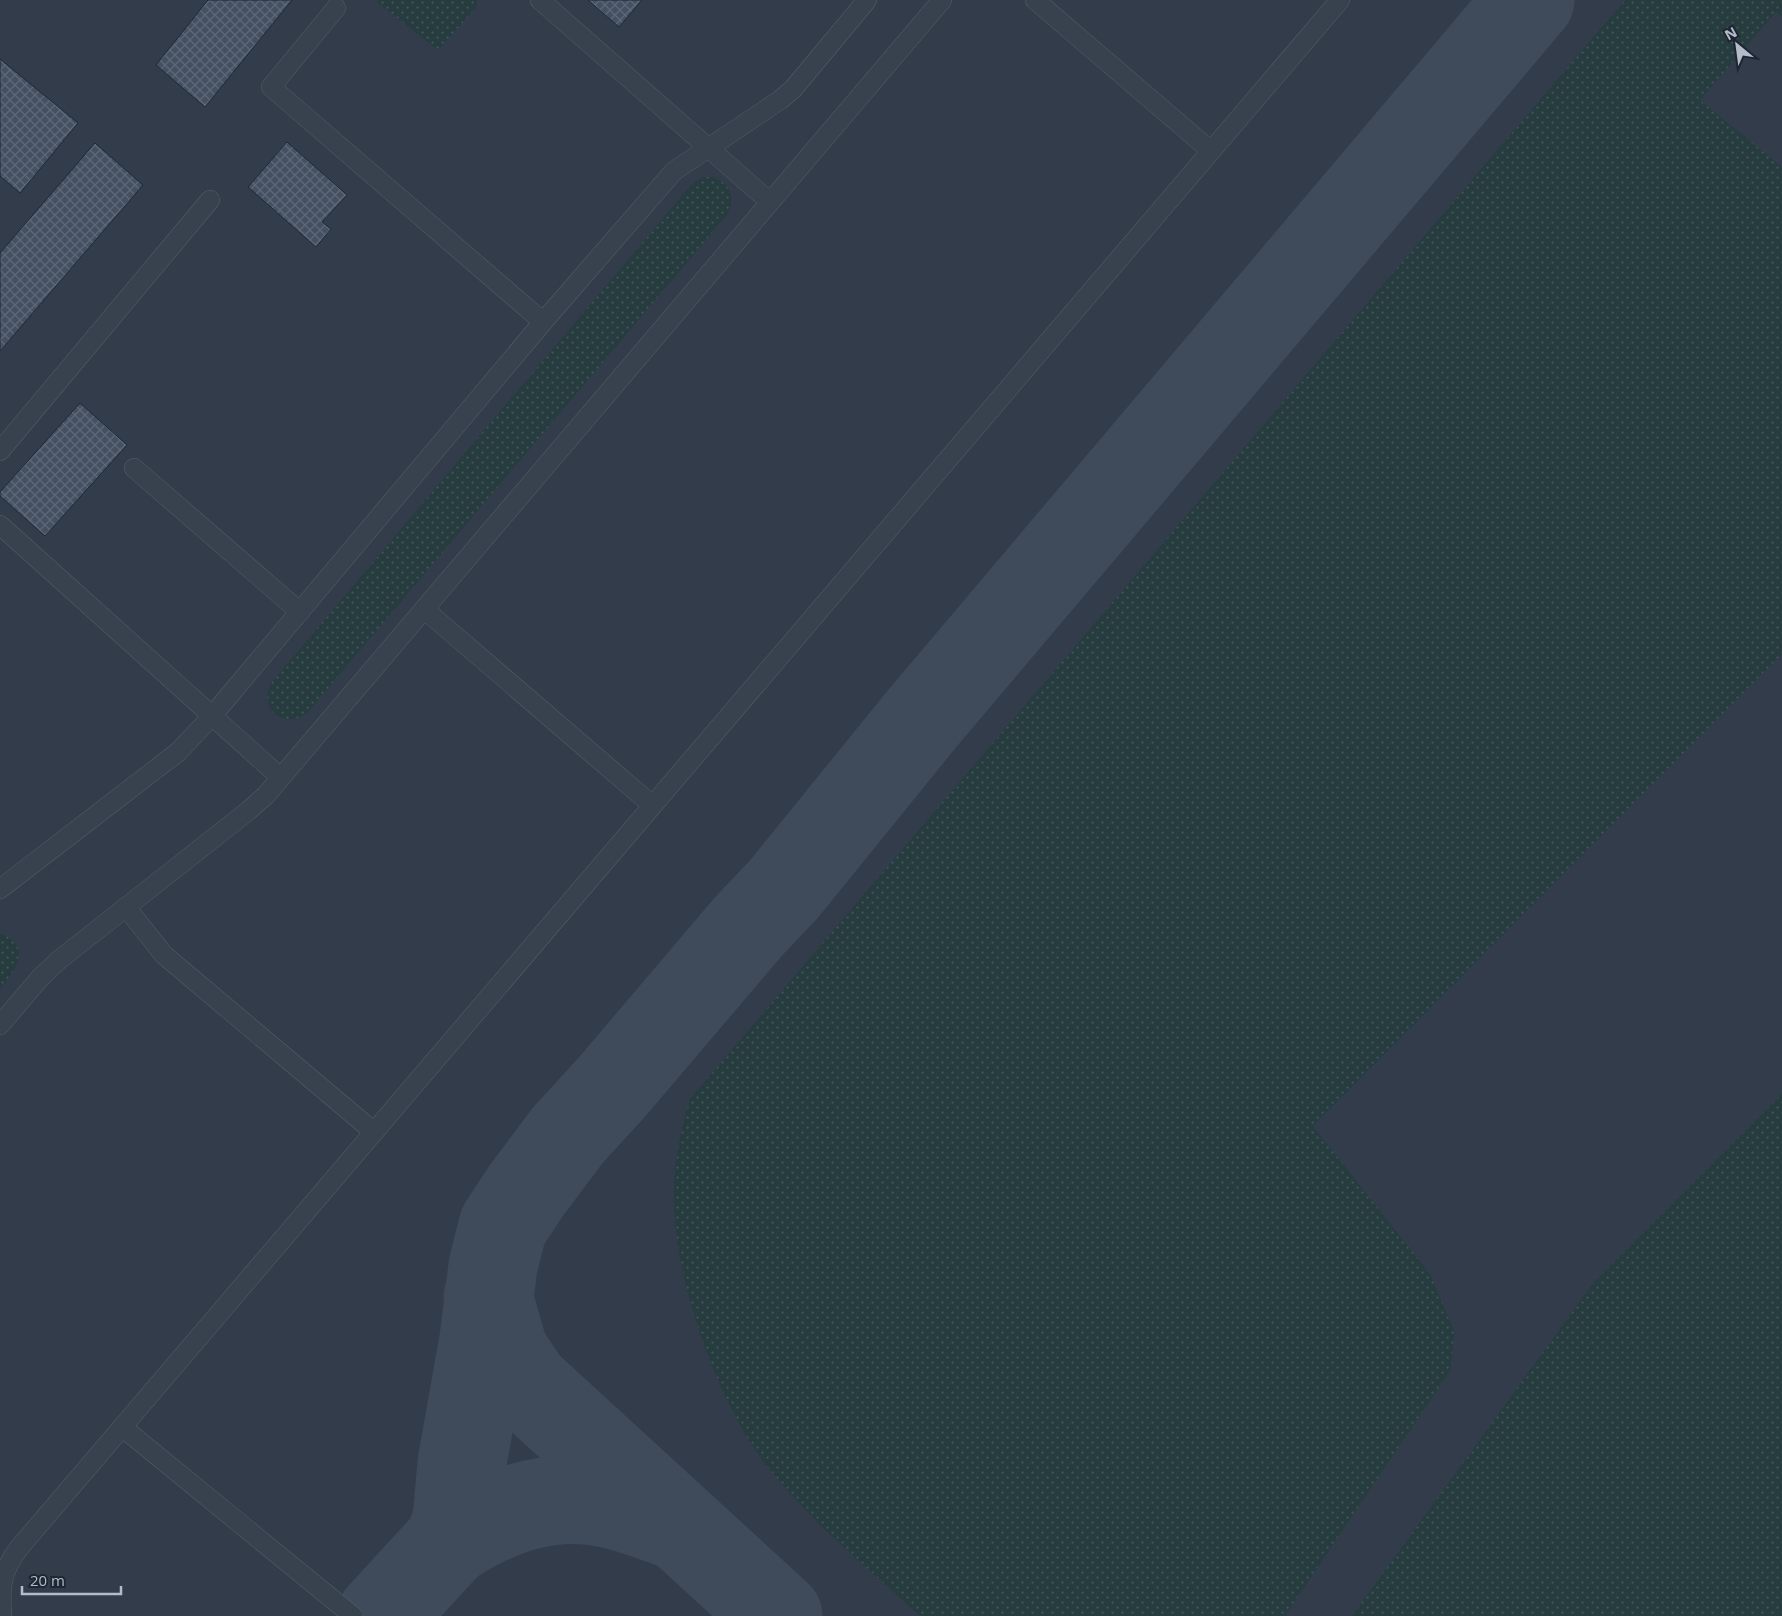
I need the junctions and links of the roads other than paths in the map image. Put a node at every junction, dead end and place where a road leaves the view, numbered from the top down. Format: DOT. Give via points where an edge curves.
graph roads {
  1 [pos="540,0"];
  2 [pos="868,0"];
  3 [pos="942,0"];
  4 [pos="1035,0"];
  5 [pos="1340,0"];
  6 [pos="336,8"];
  7 [pos="706,148"];
  8 [pos="1211,151"];
  9 [pos="210,200"];
  10 [pos="770,202"];
  11 [pos="543,322"];
  12 [pos="0,452"];
  13 [pos="134,468"];
  14 [pos="0,525"];
  15 [pos="424,609"];
  16 [pos="300,612"];
  17 [pos="212,716"];
  18 [pos="280,777"];
  19 [pos="652,805"];
  20 [pos="0,889"];
  21 [pos="126,907"];
  22 [pos="0,1025"];
  23 [pos="374,1132"];
  24 [pos="122,1427"];
  25 [pos="2,1573"];
  26 [pos="2,1616"];
  27 [pos="353,1616"];
  1 -- 7 [label="lane"];
  2 -- 7 [label="lane" via="793,89"];
  3 -- 10 [label="lane"];
  4 -- 8 [label="lane"];
  5 -- 8 [label="lane"];
  6 -- 11 [label="lane" via="271,87"];
  7 -- 10 [label="lane"];
  7 -- 11 [label="lane" via="674,171"];
  8 -- 19 [label="lane"];
  9 -- 12 [label="lane"];
  10 -- 15 [label="lane"];
  11 -- 16 [label="lane"];
  13 -- 16 [label="lane"];
  14 -- 17 [label="lane"];
  15 -- 18 [label="lane"];
  15 -- 19 [label="lane"];
  16 -- 17 [label="lane"];
  17 -- 18 [label="lane"];
  17 -- 20 [label="lane" via="178,752"];
  18 -- 21 [label="lane" via="248,811"];
  19 -- 23 [label="lane"];
  21 -- 22 [label="lane" via="59,960"];
  21 -- 23 [label="lane" via="164,955"];
  23 -- 24 [label="lane"];
  24 -- 25 [label="lane" via="19,1548"];
  24 -- 27 [label="lane"];
  25 -- 26 [label="lane"];
}
